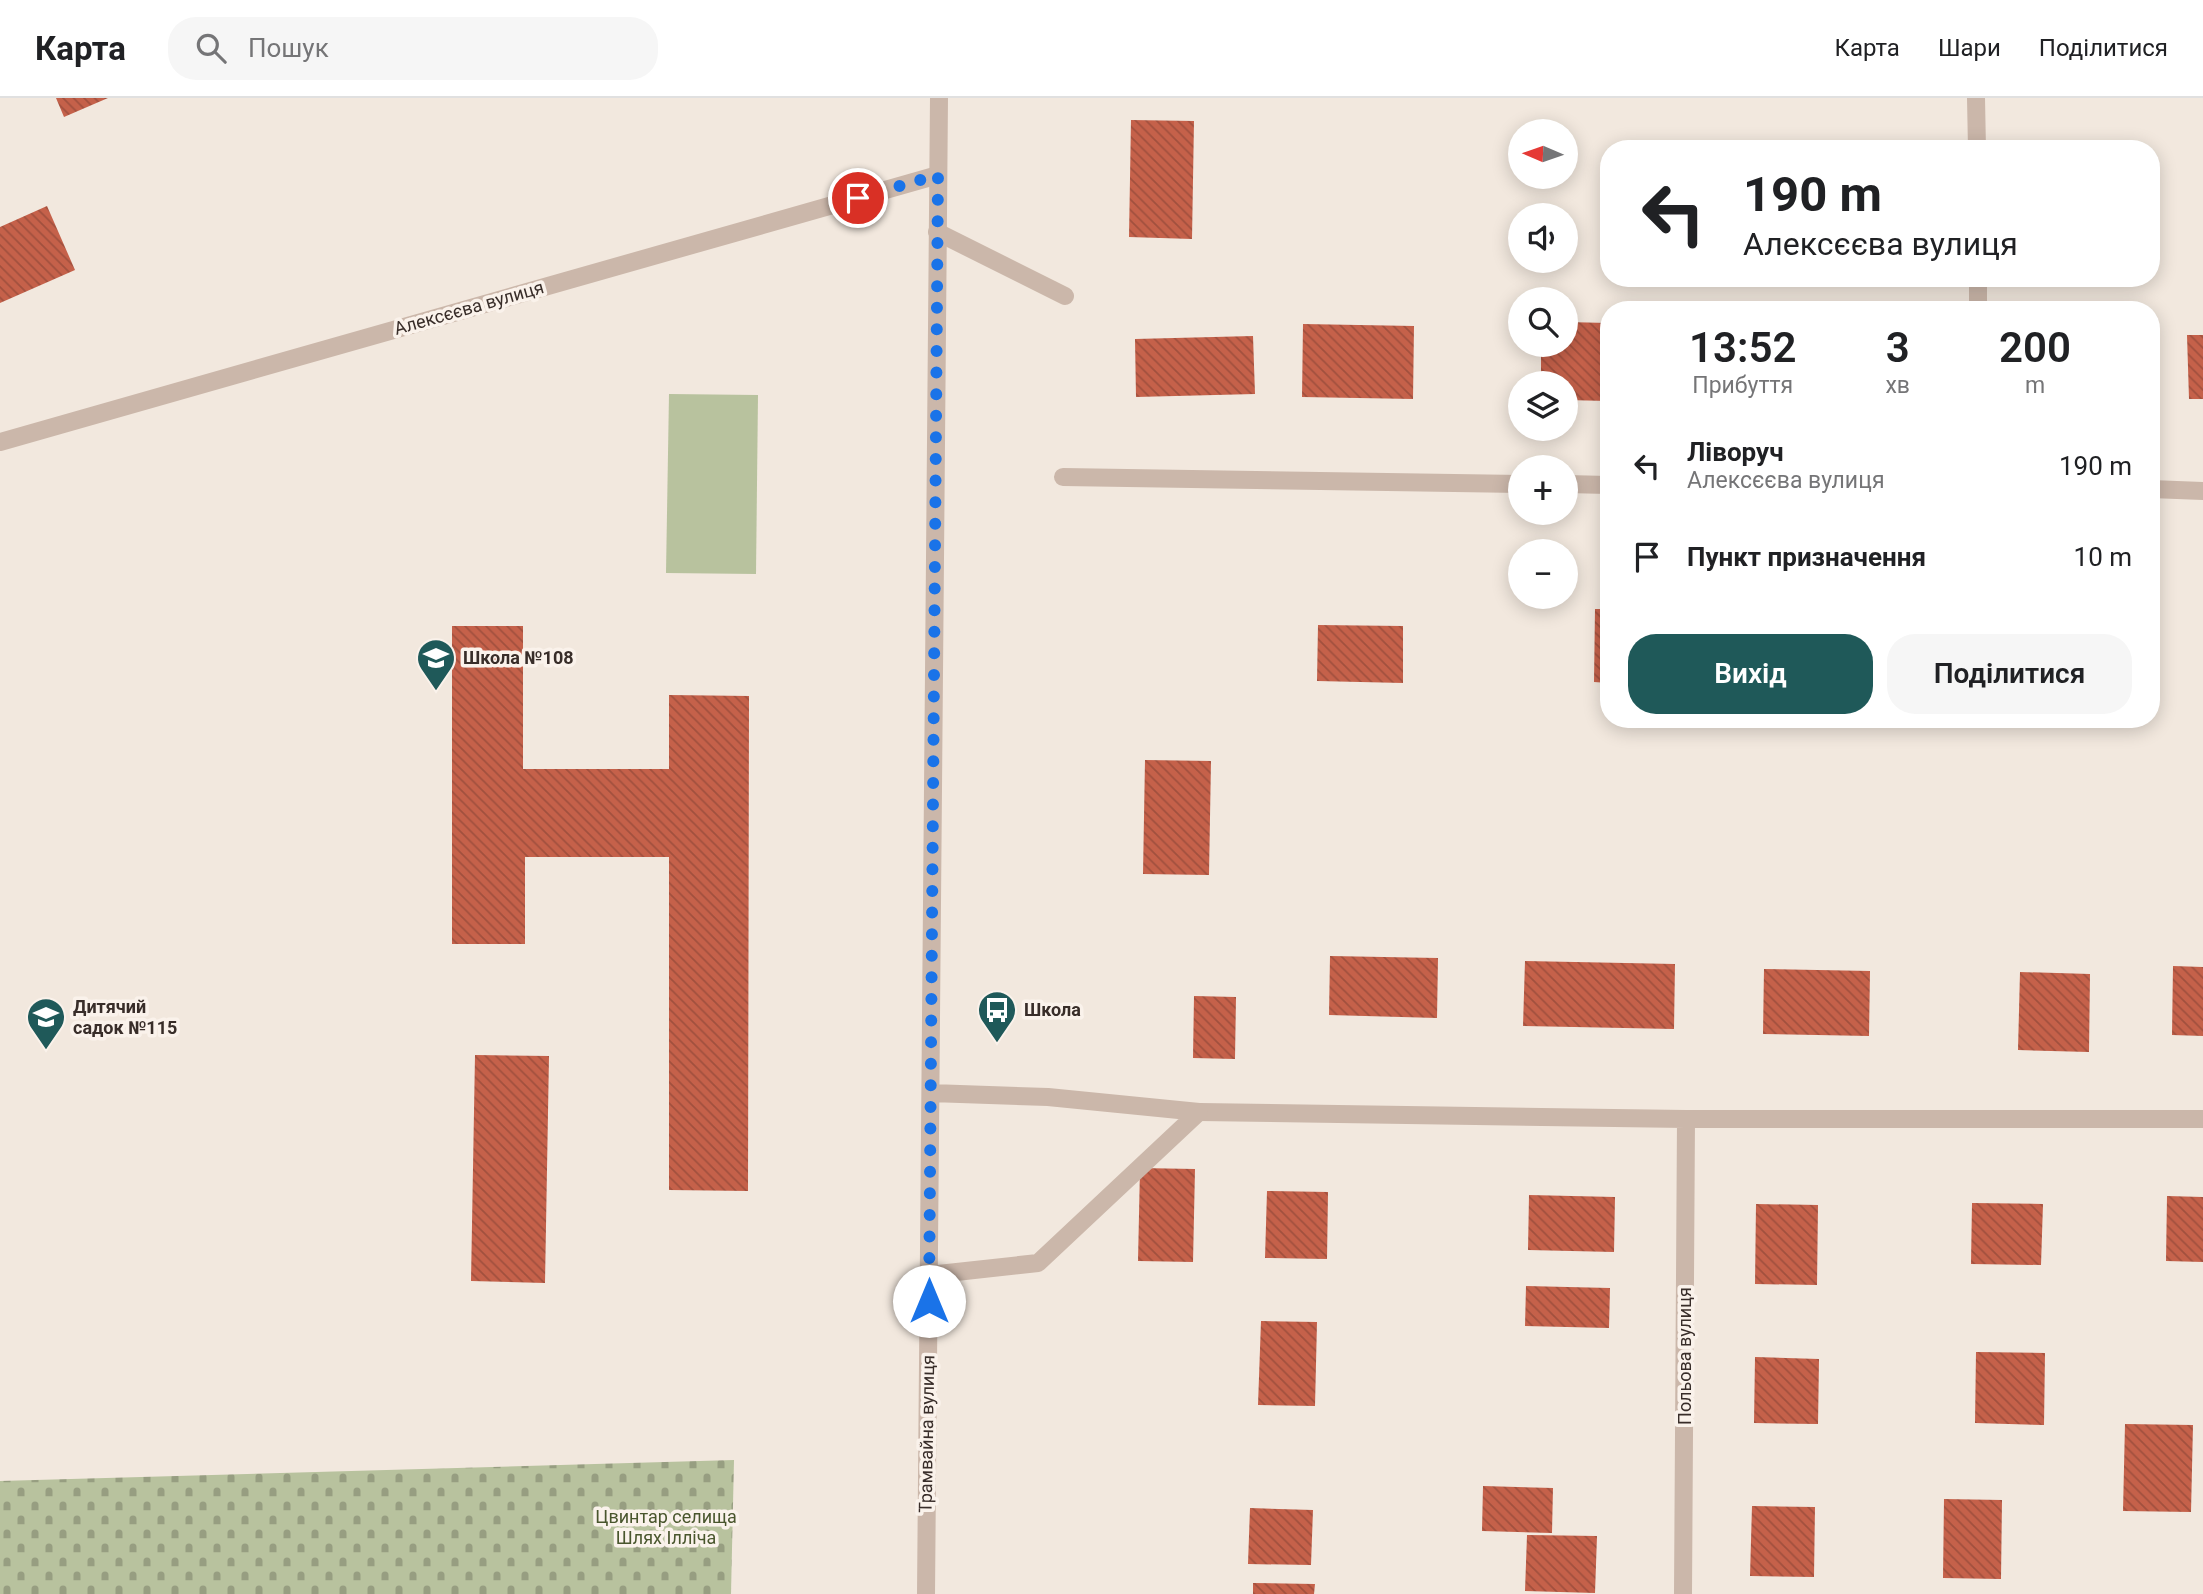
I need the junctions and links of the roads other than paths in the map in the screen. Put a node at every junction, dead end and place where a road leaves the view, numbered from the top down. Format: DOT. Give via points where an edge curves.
graph roads {
  1 [pos="939,98"];
  2 [pos="1976,98"];
  3 [pos="1977,140"];
  4 [pos="938,175"];
  5 [pos="937,232"];
  6 [pos="1065,296"];
  7 [pos="0,442"];
  8 [pos="1063,477"];
  9 [pos="1508,484"];
  10 [pos="1578,484"];
  11 [pos="1600,485"];
  12 [pos="2160,489"];
  13 [pos="2203,491"];
  14 [pos="930,1093"];
  15 [pos="1199,1112"];
  16 [pos="1686,1119"];
  17 [pos="2203,1119"];
  18 [pos="929,1275"];
  19 [pos="926,1594"];
  20 [pos="1683,1594"];
  1 -- 4 [label="street, Трамвайна вулиця"];
  2 -- 3 [label="street"];
  4 -- 5 [label="street, Трамвайна вулиця"];
  4 -- 7 [label="street, Алексєєва вулиця"];
  5 -- 6 [label="street"];
  5 -- 14 [label="street, Трамвайна вулиця"];
  8 -- 9 [label="street"];
  10 -- 11 [label="street"];
  12 -- 13 [label="street"];
  14 -- 15 [label="street" via="1048,1097"];
  14 -- 18 [label="street, Трамвайна вулиця"];
  15 -- 16 [label="street"];
  15 -- 18 [label="street" via="1038,1263"];
  16 -- 17 [label="street"];
  16 -- 20 [label="street, Польова вулиця"];
  18 -- 19 [label="street, Трамвайна вулиця"];
}
